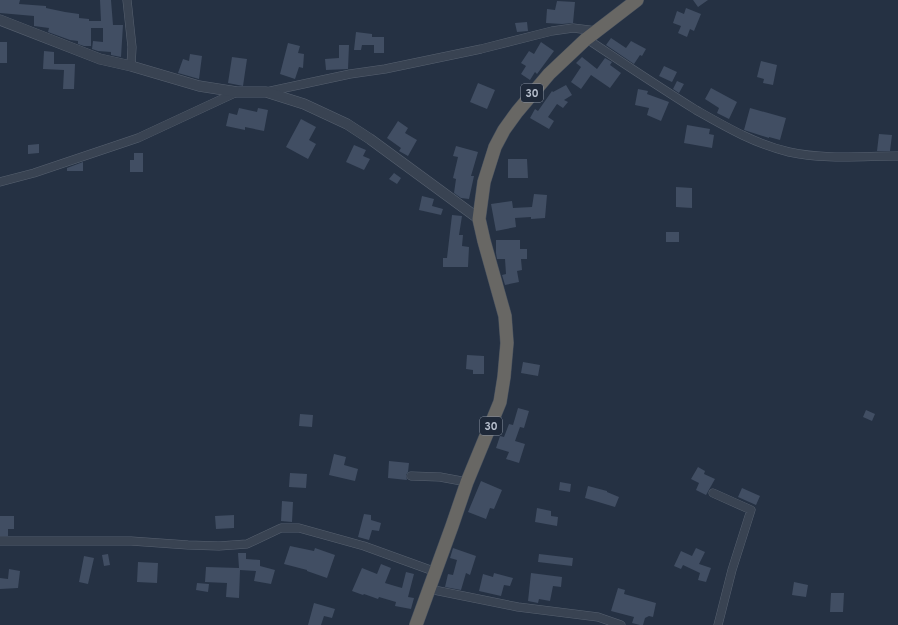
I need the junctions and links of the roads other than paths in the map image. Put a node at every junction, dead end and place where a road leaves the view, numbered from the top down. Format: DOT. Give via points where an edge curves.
graph roads {
  1 [pos="126,0"];
  2 [pos="637,0"];
  3 [pos="0,20"];
  4 [pos="597,31"];
  5 [pos="587,39"];
  6 [pos="131,66"];
  7 [pos="237,92"];
  8 [pos="266,92"];
  9 [pos="898,156"];
  10 [pos="0,182"];
  11 [pos="479,219"];
  12 [pos="411,476"];
  13 [pos="467,482"];
  14 [pos="713,493"];
  15 [pos="0,541"];
  16 [pos="436,572"];
  17 [pos="429,588"];
  18 [pos="416,625"];
  19 [pos="621,625"];
  20 [pos="718,625"];
  1 -- 6 [label="street" via="132,47"];
  2 -- 4 [label="highway, 30"];
  3 -- 6 [label="street" via="100,59"];
  4 -- 5 [label="highway, 30"];
  4 -- 8 [label="street" via="573,28 552,31 481,49"];
  5 -- 9 [label="street" via="656,86 723,126 763,145 821,156"];
  5 -- 11 [label="highway, 30" via="537,87 504,130 484,182"];
  6 -- 7 [label="street" via="199,86"];
  7 -- 8 [label="street"];
  7 -- 10 [label="street" via="138,138"];
  8 -- 11 [label="street" via="304,104 347,124"];
  11 -- 13 [label="highway, 30" via="505,316 507,343 500,402"];
  12 -- 13 [label="street" via="440,477"];
  13 -- 16 [label="highway, 30"];
  14 -- 20 [label="street" via="750,510"];
  15 -- 16 [label="street" via="131,541 219,546 246,544 281,528 299,528 364,546"];
  16 -- 17 [label="highway, 30"];
  17 -- 18 [label="highway, 30"];
  17 -- 19 [label="street" via="518,606 598,617"];
}
